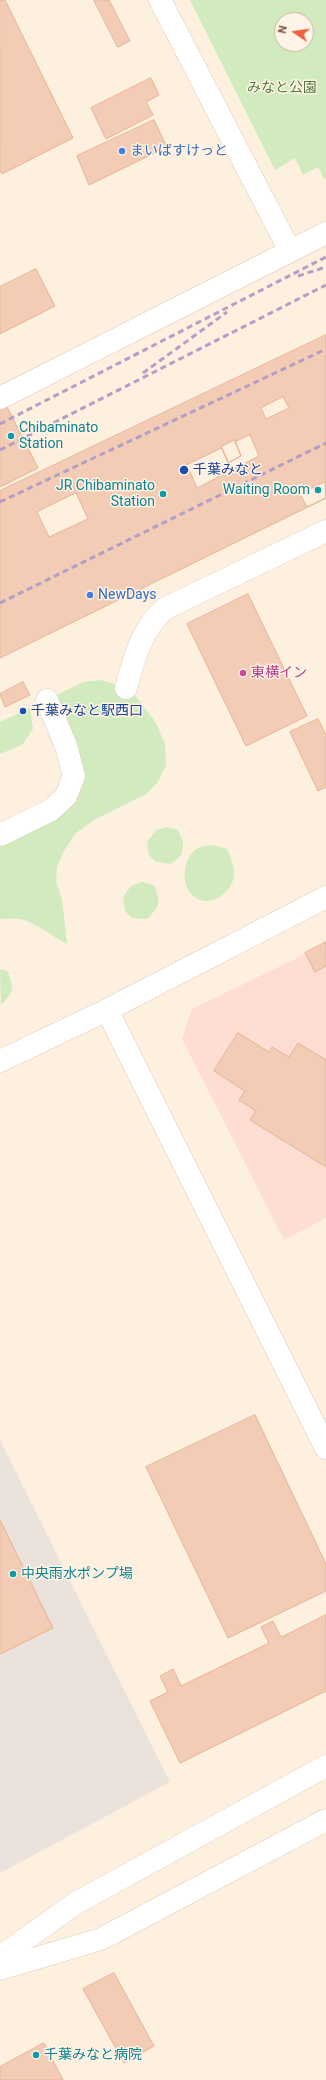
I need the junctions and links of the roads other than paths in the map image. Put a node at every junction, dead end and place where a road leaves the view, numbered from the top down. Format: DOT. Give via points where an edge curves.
graph roads {
  1 [pos="160,0"];
  2 [pos="326,233"];
  3 [pos="290,250"];
  4 [pos="0,398"];
  5 [pos="326,531"];
  6 [pos="126,688"];
  7 [pos="48,700"];
  8 [pos="0,835"];
  9 [pos="326,897"];
  10 [pos="107,1010"];
  11 [pos="0,1061"];
  12 [pos="326,1448"];
  13 [pos="326,1766"];
  14 [pos="326,1820"];
  15 [pos="0,1957"];
  16 [pos="0,1969"];
  1 -- 3 [label="street"];
  2 -- 3 [label="street"];
  3 -- 4 [label="street"];
  5 -- 6 [label="street" via="164,609 152,621 143,636 135,654"];
  7 -- 8 [label="street" via="66,746 74,776 66,796 51,810"];
  9 -- 10 [label="street"];
  10 -- 11 [label="street"];
  10 -- 12 [label="street"];
  13 -- 15 [label="street" via="76,1903"];
  14 -- 16 [label="street" via="102,1939"];
}
